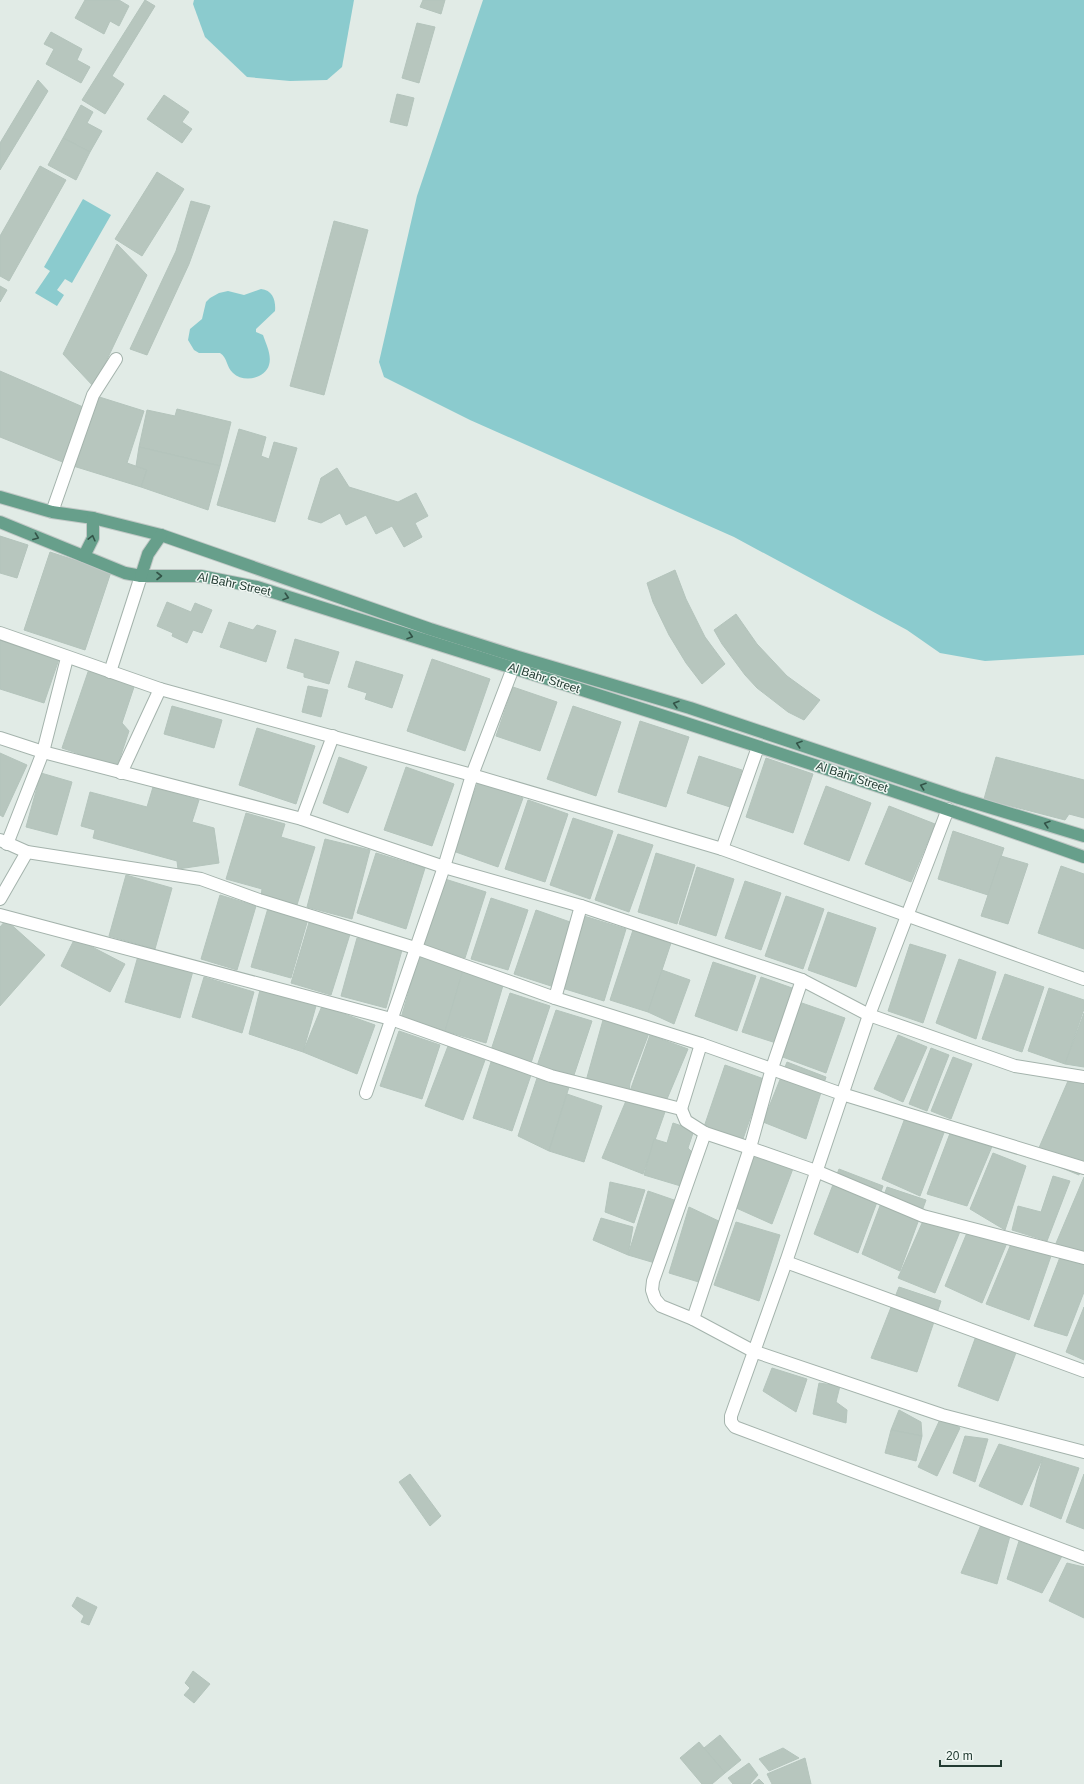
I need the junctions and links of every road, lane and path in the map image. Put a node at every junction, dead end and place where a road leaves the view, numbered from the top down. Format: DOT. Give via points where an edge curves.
graph roads {
  1 [pos="116,359"];
  2 [pos="0,497"];
  3 [pos="52,512"];
  4 [pos="93,518"];
  5 [pos="0,522"];
  6 [pos="161,535"];
  7 [pos="84,556"];
  8 [pos="141,576"];
  9 [pos="0,633"];
  10 [pos="67,658"];
  11 [pos="512,668"];
  12 [pos="110,672"];
  13 [pos="160,689"];
  14 [pos="333,736"];
  15 [pos="0,738"];
  16 [pos="758,746"];
  17 [pos="43,752"];
  18 [pos="121,772"];
  19 [pos="472,775"];
  20 [pos="948,809"];
  21 [pos="302,819"];
  22 [pos="1084,836"];
  23 [pos="4,842"];
  24 [pos="722,849"];
  25 [pos="27,852"];
  26 [pos="1084,857"];
  27 [pos="444,867"];
  28 [pos="0,899"];
  29 [pos="582,906"];
  30 [pos="0,915"];
  31 [pos="907,915"];
  32 [pos="415,948"];
  33 [pos="1084,978"];
  34 [pos="802,980"];
  35 [pos="555,998"];
  36 [pos="869,1014"];
  37 [pos="391,1020"];
  38 [pos="701,1044"];
  39 [pos="772,1068"];
  40 [pos="1084,1077"];
  41 [pos="366,1093"];
  42 [pos="842,1094"];
  43 [pos="681,1109"];
  44 [pos="705,1133"];
  45 [pos="750,1148"];
  46 [pos="1084,1168"];
  47 [pos="816,1171"];
  48 [pos="1084,1258"];
  49 [pos="786,1262"];
  50 [pos="693,1319"];
  51 [pos="753,1351"];
  52 [pos="1084,1371"];
  53 [pos="1084,1452"];
  54 [pos="1084,1558"];
  1 -- 3 [label="street" via="93,395"];
  2 -- 3 [label="main road, Al Bahr Street"];
  3 -- 4 [label="main road, Al Bahr Street"];
  4 -- 6 [label="main road, Al Bahr Street"];
  7 -- 4 [label="main road, one-way" via="93,538"];
  5 -- 7 [label="main road, Al Bahr Street, one-way"];
  6 -- 8 [label="main road" via="148,554"];
  22 -- 6 [label="main road, Al Bahr Street, one-way" via="959,798 705,713 474,643"];
  7 -- 8 [label="main road, Al Bahr Street" via="126,573"];
  8 -- 11 [label="main road, Al Bahr Street, one-way" via="201,576 257,587"];
  8 -- 12 [label="street"];
  9 -- 10 [label="street"];
  10 -- 12 [label="street"];
  10 -- 17 [label="street"];
  11 -- 16 [label="main road, Al Bahr Street"];
  11 -- 19 [label="street"];
  12 -- 13 [label="street"];
  13 -- 14 [label="street"];
  13 -- 18 [label="street"];
  14 -- 19 [label="street"];
  14 -- 21 [label="street"];
  15 -- 17 [label="street"];
  16 -- 20 [label="main road, Al Bahr Street"];
  16 -- 24 [label="street"];
  17 -- 18 [label="street"];
  17 -- 23 [label="street"];
  18 -- 21 [label="street"];
  19 -- 24 [label="street"];
  19 -- 27 [label="street"];
  20 -- 26 [label="main road, Al Bahr Street"];
  20 -- 31 [label="street"];
  21 -- 27 [label="street"];
  23 -- 25 [label="street"];
  24 -- 31 [label="street"];
  25 -- 28 [label="street"];
  25 -- 32 [label="street" via="201,879 259,900"];
  27 -- 29 [label="street"];
  27 -- 32 [label="street"];
  29 -- 34 [label="street"];
  29 -- 35 [label="street"];
  30 -- 37 [label="street"];
  31 -- 33 [label="street"];
  31 -- 36 [label="street"];
  32 -- 35 [label="street"];
  32 -- 37 [label="street"];
  34 -- 36 [label="street"];
  34 -- 39 [label="street"];
  35 -- 38 [label="street"];
  36 -- 40 [label="street" via="1015,1066"];
  36 -- 42 [label="street"];
  37 -- 41 [label="street"];
  37 -- 43 [label="street" via="551,1076"];
  38 -- 39 [label="street"];
  38 -- 43 [label="street"];
  39 -- 42 [label="street"];
  39 -- 45 [label="street"];
  42 -- 46 [label="street"];
  42 -- 47 [label="street"];
  43 -- 44 [label="street" via="686,1121"];
  44 -- 45 [label="street"];
  44 -- 50 [label="street" via="652,1290 661,1306"];
  45 -- 47 [label="street"];
  45 -- 50 [label="street"];
  47 -- 48 [label="street" via="923,1216"];
  47 -- 49 [label="street"];
  49 -- 51 [label="street"];
  49 -- 52 [label="street"];
  50 -- 51 [label="street"];
  51 -- 53 [label="street" via="942,1416"];
  51 -- 54 [label="street" via="731,1416 731,1422 735,1427"];
}
